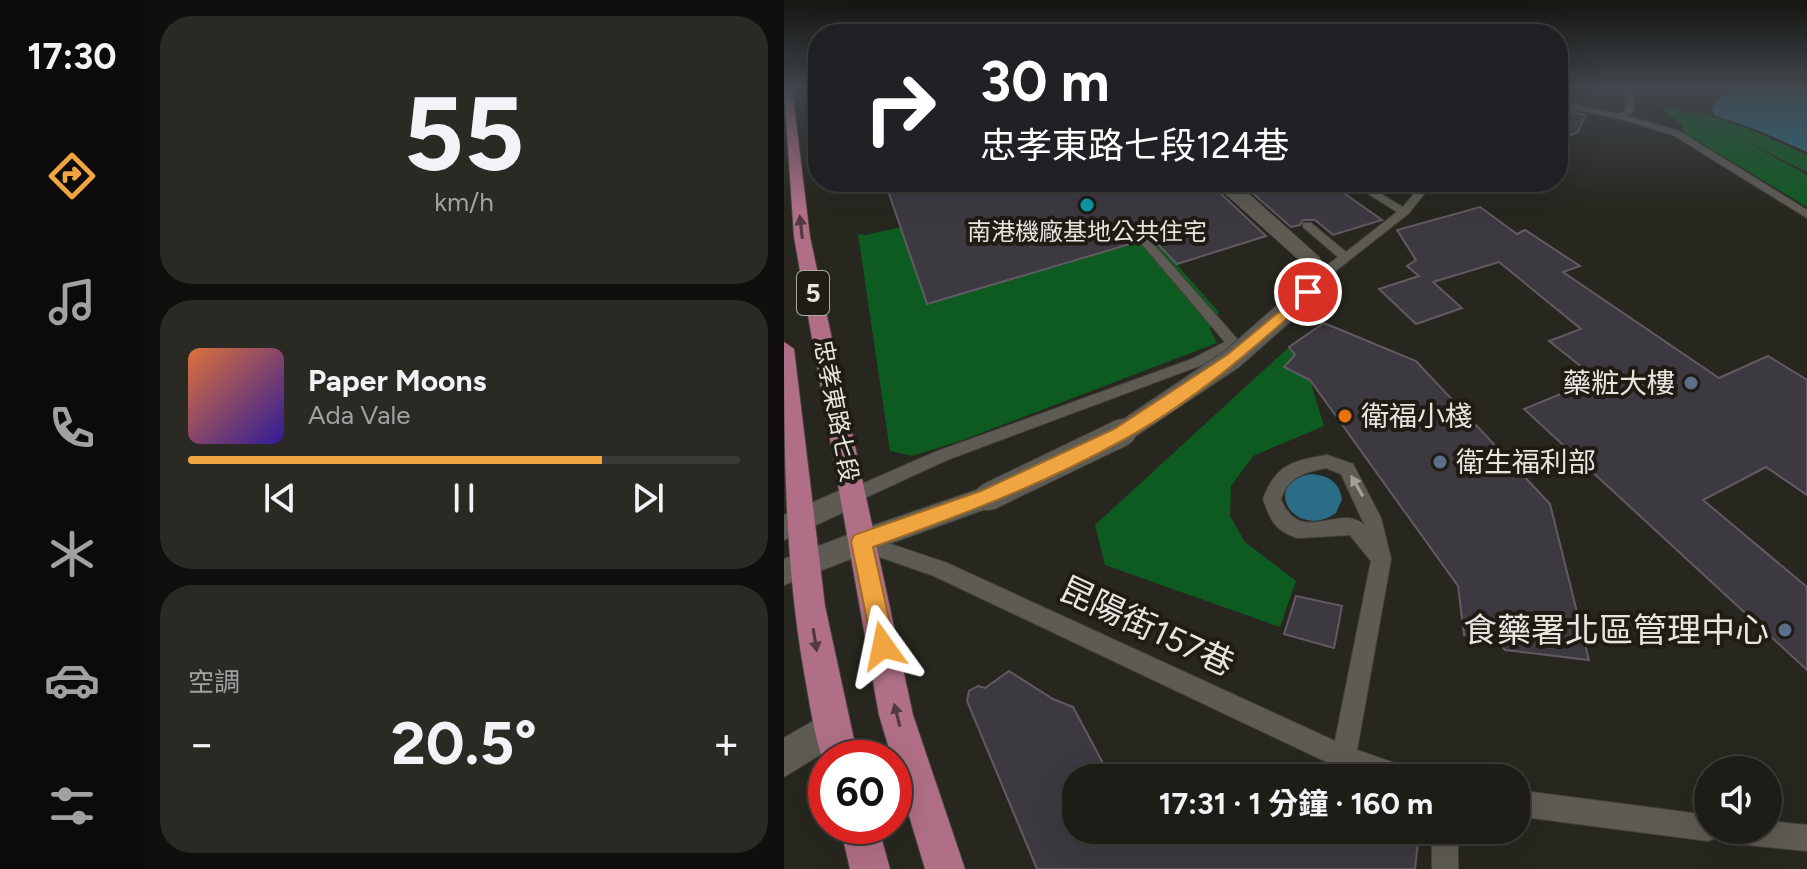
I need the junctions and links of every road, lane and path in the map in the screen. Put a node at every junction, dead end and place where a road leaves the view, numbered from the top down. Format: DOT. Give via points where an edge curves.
graph roads {
  1 [pos="791,129"];
  2 [pos="1661,129"];
  3 [pos="1235,192"];
  4 [pos="1371,192"];
  5 [pos="1421,192"];
  6 [pos="1404,212"];
  7 [pos="1807,215"];
  8 [pos="1307,225"];
  9 [pos="1144,240"];
  10 [pos="1346,258"];
  11 [pos="1233,343"];
  12 [pos="784,349"];
  13 [pos="852,496"];
  14 [pos="792,524"];
  15 [pos="861,542"];
  16 [pos="1381,559"];
  17 [pos="793,567"];
  18 [pos="835,740"];
  19 [pos="808,752"];
  20 [pos="1344,757"];
  21 [pos="784,759"];
  22 [pos="1364,764"];
  23 [pos="1530,805"];
  24 [pos="1694,826"];
  25 [pos="1782,836"];
  26 [pos="1807,838"];
  27 [pos="864,844"];
  28 [pos="1445,844"];
  29 [pos="870,869"];
  30 [pos="945,869"];
  31 [pos="1445,869"];
  13 -- 1 [label="main road, 忠孝東路七段 / 5, one-way" via="802,237"];
  2 -- 7 [label="lane"];
  3 -- 15 [label="street, bridge" via="1313,262 1308,292 1232,359 1120,434 988,497"];
  4 -- 6 [label="lane"];
  5 -- 6 [label="lane"];
  6 -- 10 [label="lane"];
  8 -- 10 [label="lane"];
  9 -- 11 [label="lane"];
  10 -- 11 [label="lane"];
  11 -- 13 [label="lane" via="1197,362 941,456"];
  12 -- 14 [label="main road, 忠孝東路七段 / 5"];
  13 -- 14 [label="street"];
  13 -- 15 [label="main road, 5"];
  14 -- 17 [label="main road, 忠孝東路七段 / 5"];
  15 -- 17 [label="street"];
  15 -- 20 [label="lane, 昆陽街157巷" via="940,569"];
  30 -- 15 [label="main road, 5, one-way" via="896,715"];
  16 -- 16 [label="lane, one-way" via="1372,518 1347,469 1327,461 1298,467 1278,482 1272,499 1280,520 1297,530 1354,527"];
  16 -- 20 [label="lane"];
  17 -- 18 [label="main road, 5, one-way"];
  19 -- 21 [label="street"];
  20 -- 22 [label="lane, 昆陽街157巷"];
  23 -- 24 [label="lane"];
  25 -- 26 [label="lane"];
  27 -- 29 [label="main road"];
  28 -- 31 [label="lane"];
}
